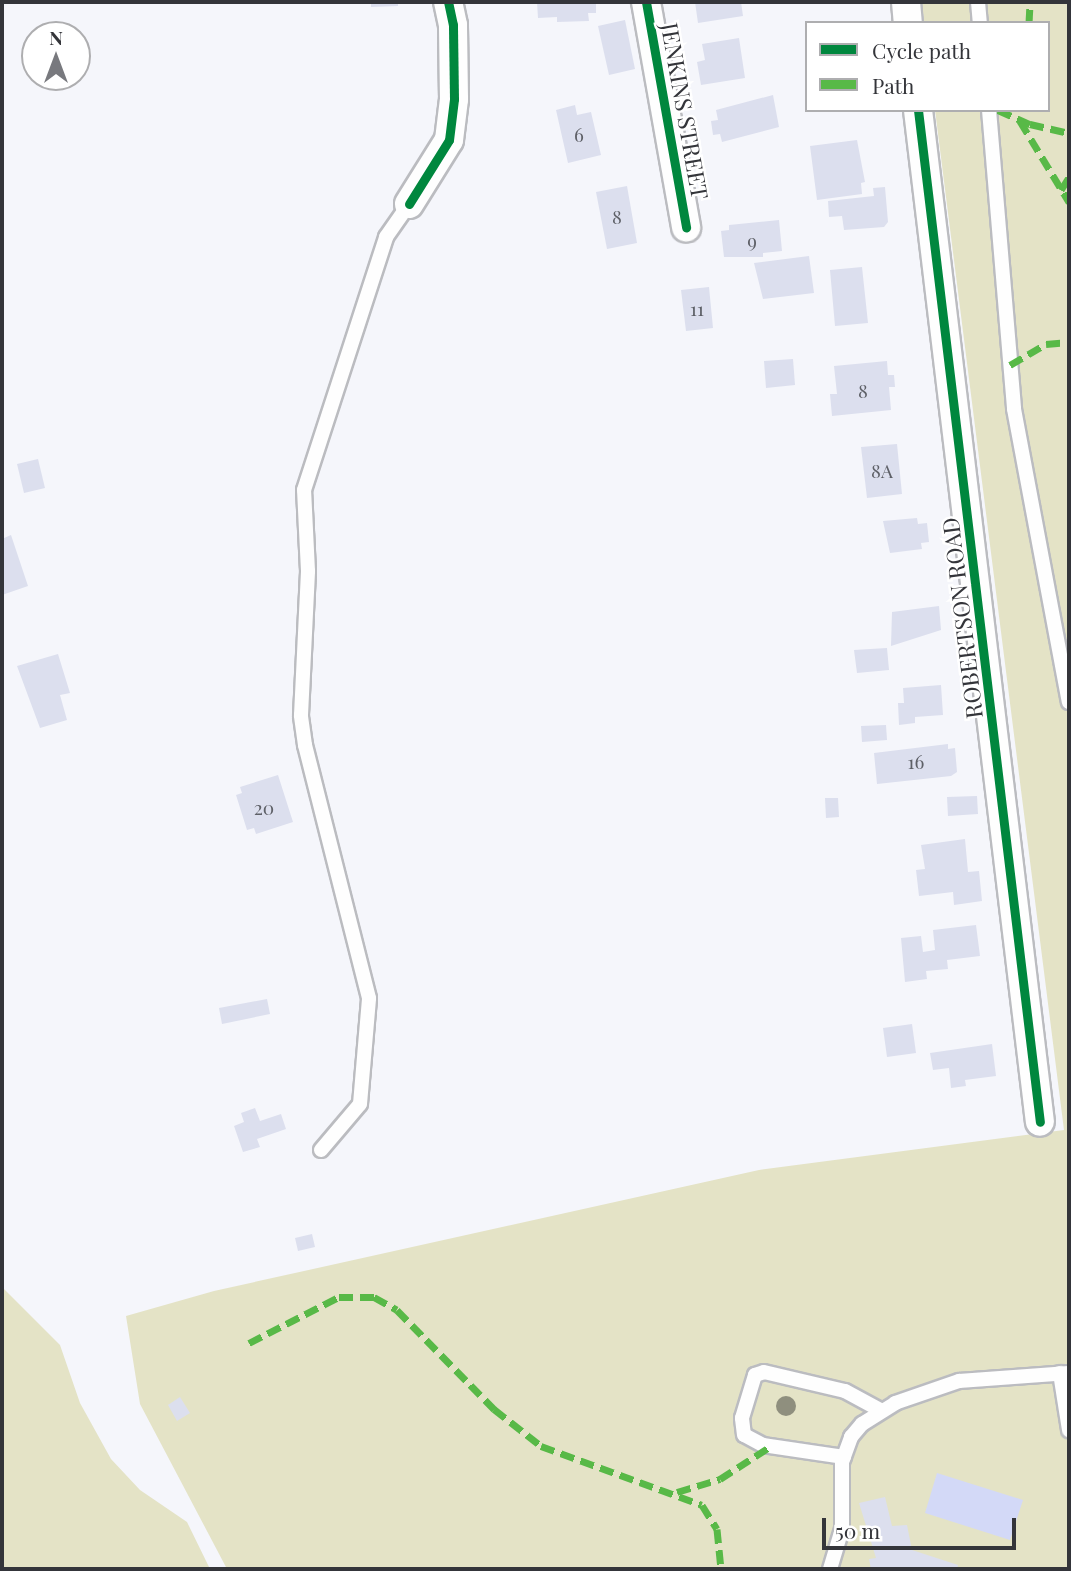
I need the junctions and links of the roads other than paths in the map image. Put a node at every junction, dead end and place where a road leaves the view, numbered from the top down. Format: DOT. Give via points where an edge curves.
graph roads {
  1 [pos="448,2"];
  2 [pos="646,2"];
  3 [pos="906,2"];
  4 [pos="978,2"];
  5 [pos="908,21"];
  6 [pos="980,21"];
  7 [pos="918,112"];
  8 [pos="989,112"];
  9 [pos="409,204"];
  10 [pos="686,227"];
  11 [pos="1069,702"];
  12 [pos="1040,1122"];
  13 [pos="321,1150"];
  14 [pos="1064,1373"];
  15 [pos="882,1411"];
  16 [pos="1069,1430"];
  17 [pos="844,1457"];
  18 [pos="830,1569"];
  1 -- 9 [label="street" via="453,25 454,99 449,140"];
  2 -- 10 [label="street, JENKINS STREET"];
  3 -- 5 [label="street"];
  4 -- 6 [label="lane"];
  7 -- 12 [label="street, ROBERTSON ROAD"];
  8 -- 11 [label="lane" via="1014,409"];
  9 -- 13 [label="lane" via="386,237 304,490 308,571 301,715 304,745 369,998 360,1104"];
  14 -- 15 [label="lane" via="959,1381"];
  14 -- 16 [label="lane"];
  15 -- 17 [label="lane" via="862,1424"];
  15 -- 17 [label="lane" via="845,1391 764,1372 755,1376 742,1418 744,1435 763,1445"];
  17 -- 18 [label="lane" via="839,1476 842,1529"];
}
